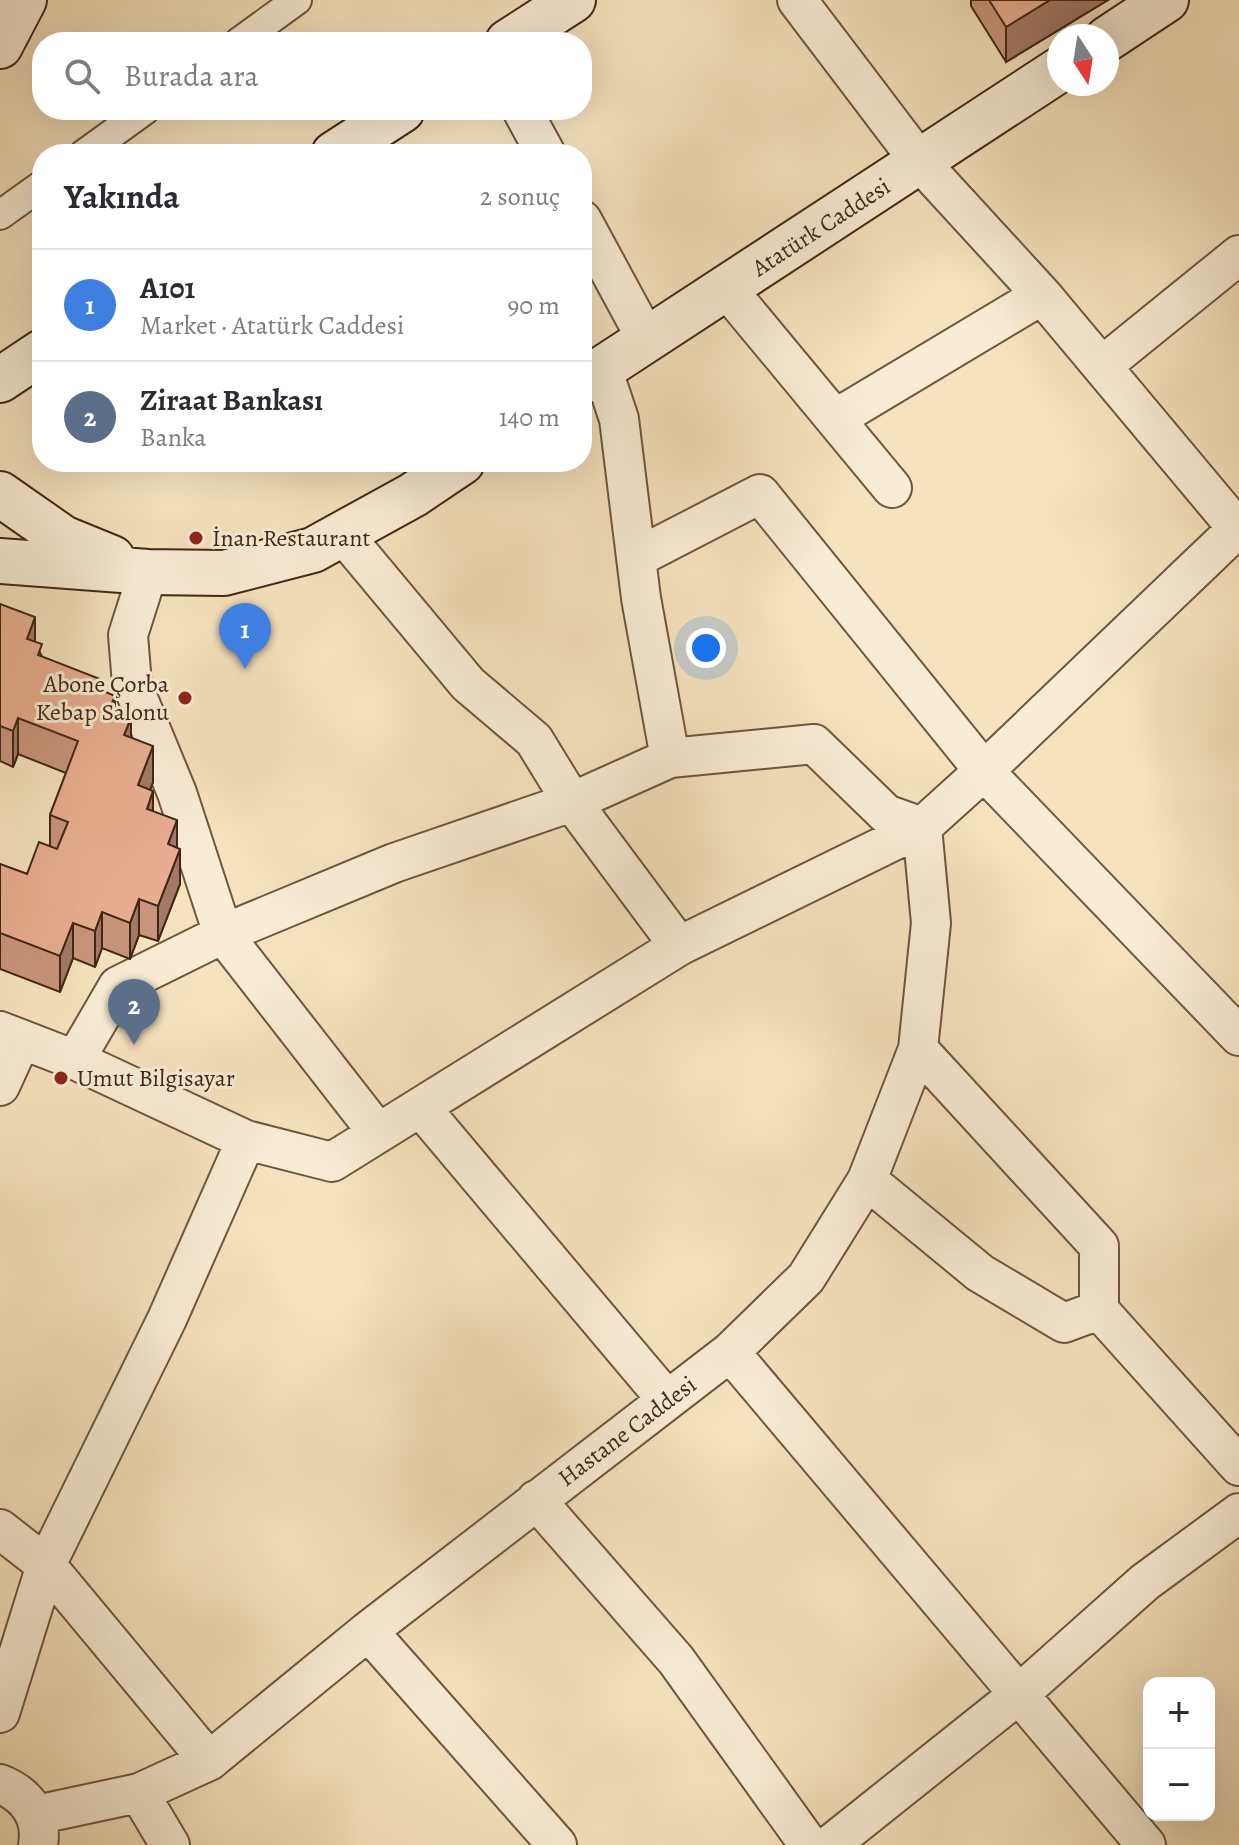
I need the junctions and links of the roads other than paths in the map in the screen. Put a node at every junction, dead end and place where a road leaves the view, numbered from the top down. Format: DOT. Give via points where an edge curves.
graph roads {
  1 [pos="24,0"];
  2 [pos="297,0"];
  3 [pos="573,0"];
  4 [pos="1166,0"];
  5 [pos="811,4"];
  6 [pos="1119,31"];
  7 [pos="253,32"];
  8 [pos="523,32"];
  9 [pos="0,46"];
  10 [pos="1047,78"];
  11 [pos="131,120"];
  12 [pos="387,120"];
  13 [pos="527,120"];
  14 [pos="98,144"];
  15 [pos="349,144"];
  16 [pos="541,144"];
  17 [pos="920,162"];
  18 [pos="32,192"];
  19 [pos="0,215"];
  20 [pos="592,238"];
  21 [pos="1239,255"];
  22 [pos="727,289"];
  23 [pos="1042,295"];
  24 [pos="647,340"];
  25 [pos="32,359"];
  26 [pos="1102,366"];
  27 [pos="592,375"];
  28 [pos="0,380"];
  29 [pos="835,419"];
  30 [pos="447,472"];
  31 [pos="892,488"];
  32 [pos="0,494"];
  33 [pos="1238,528"];
  34 [pos="342,533"];
  35 [pos="636,558"];
  36 [pos="0,561"];
  37 [pos="148,572"];
  38 [pos="670,758"];
  39 [pos="984,771"];
  40 [pos="572,802"];
  41 [pos="922,827"];
  42 [pos="223,934"];
  43 [pos="679,946"];
  44 [pos="1233,1018"];
  45 [pos="11,1035"];
  46 [pos="918,1049"];
  47 [pos="75,1060"];
  48 [pos="0,1086"];
  49 [pos="421,1108"];
  50 [pos="378,1133"];
  51 [pos="246,1140"];
  52 [pos="867,1180"];
  53 [pos="1099,1310"];
  54 [pos="730,1352"];
  55 [pos="667,1400"];
  56 [pos="1239,1466"];
  57 [pos="536,1500"];
  58 [pos="1239,1513"];
  59 [pos="0,1529"];
  60 [pos="46,1565"];
  61 [pos="368,1631"];
  62 [pos="1018,1695"];
  63 [pos="0,1713"];
  64 [pos="209,1761"];
  65 [pos="0,1784"];
  66 [pos="139,1793"];
  67 [pos="37,1830"];
  68 [pos="170,1845"];
  69 [pos="557,1845"];
  70 [pos="809,1845"];
  71 [pos="830,1845"];
  72 [pos="1146,1845"];
  1 -- 9 [label="main road"];
  2 -- 7 [label="street"];
  3 -- 8 [label="main road"];
  4 -- 6 [label="main road"];
  5 -- 17 [label="street"];
  10 -- 17 [label="main road, Atatürk Caddesi"];
  11 -- 14 [label="street"];
  12 -- 15 [label="main road"];
  13 -- 16 [label="street"];
  17 -- 22 [label="main road, Atatürk Caddesi"];
  17 -- 23 [label="street"];
  18 -- 19 [label="street"];
  20 -- 24 [label="street"];
  21 -- 26 [label="street"];
  22 -- 24 [label="main road, Atatürk Caddesi"];
  22 -- 29 [label="street"];
  23 -- 26 [label="street"];
  23 -- 29 [label="street"];
  24 -- 27 [label="main road, Atatürk Caddesi"];
  25 -- 28 [label="main road"];
  26 -- 33 [label="street"];
  27 -- 35 [label="street" via="619,419"];
  29 -- 31 [label="street"];
  30 -- 34 [label="main road"];
  32 -- 37 [label="main road" via="63,538"];
  33 -- 39 [label="street"];
  34 -- 37 [label="main road" via="313,550 224,573"];
  34 -- 40 [label="street" via="468,684 534,740"];
  35 -- 38 [label="street"];
  35 -- 39 [label="street" via="760,494"];
  36 -- 37 [label="main road"];
  37 -- 42 [label="street" via="128,635 132,684 177,793"];
  38 -- 40 [label="street"];
  38 -- 41 [label="street" via="814,744 886,814"];
  39 -- 41 [label="street"];
  39 -- 44 [label="street"];
  40 -- 42 [label="street" via="394,863"];
  40 -- 43 [label="street"];
  41 -- 43 [label="street"];
  41 -- 46 [label="street, Hastane Caddesi" via="931,923"];
  42 -- 47 [label="street" via="118,986"];
  42 -- 50 [label="street"];
  43 -- 49 [label="street"];
  45 -- 47 [label="street"];
  45 -- 48 [label="street"];
  46 -- 52 [label="street, Hastane Caddesi"];
  46 -- 53 [label="street" via="1099,1246"];
  47 -- 51 [label="street"];
  49 -- 50 [label="street"];
  49 -- 55 [label="street"];
  50 -- 51 [label="street" via="332,1162"];
  51 -- 60 [label="street" via="167,1319"];
  52 -- 53 [label="street" via="980,1273 1064,1323"];
  52 -- 54 [label="street, Hastane Caddesi" via="806,1278"];
  53 -- 56 [label="street"];
  54 -- 55 [label="street, Hastane Caddesi"];
  54 -- 62 [label="street"];
  55 -- 57 [label="street, Hastane Caddesi"];
  57 -- 61 [label="street, Hastane Caddesi"];
  57 -- 70 [label="street" via="676,1660"];
  58 -- 62 [label="street" via="1145,1582"];
  59 -- 60 [label="street"];
  60 -- 63 [label="street"];
  60 -- 64 [label="street"];
  61 -- 64 [label="street, Hastane Caddesi"];
  61 -- 69 [label="street"];
  62 -- 71 [label="street"];
  62 -- 72 [label="street"];
  64 -- 66 [label="street, Hastane Caddesi"];
  65 -- 67 [label="street" via="23,1796"];
  66 -- 67 [label="street, Hastane Caddesi"];
  66 -- 68 [label="street"];
}
